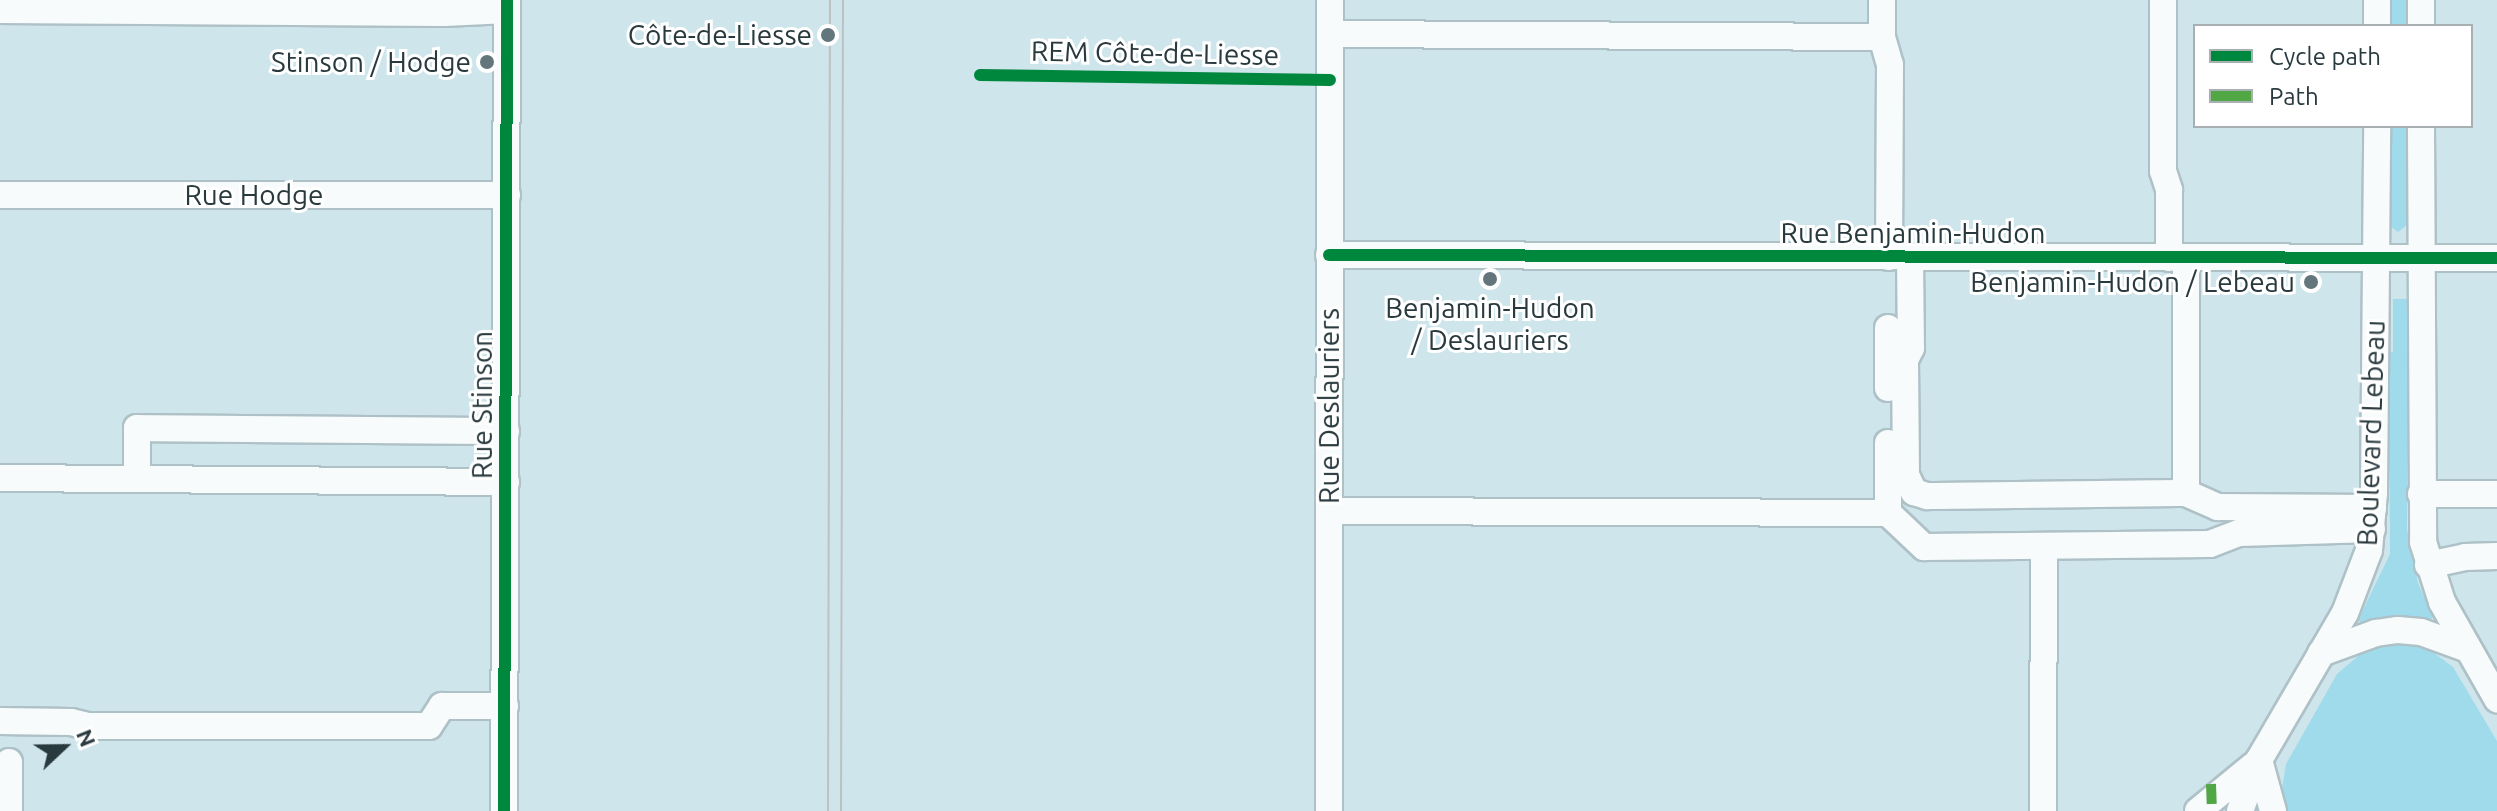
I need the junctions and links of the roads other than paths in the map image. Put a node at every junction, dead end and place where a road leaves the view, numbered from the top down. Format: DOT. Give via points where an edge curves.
graph roads {
  1 [pos="1330,0"];
  2 [pos="1882,0"];
  3 [pos="2163,0"];
  4 [pos="2377,0"];
  5 [pos="2421,0"];
  6 [pos="507,5"];
  7 [pos="0,10"];
  8 [pos="2377,24"];
  9 [pos="2421,24"];
  10 [pos="1330,34"];
  11 [pos="1882,37"];
  12 [pos="2377,128"];
  13 [pos="2421,128"];
  14 [pos="0,195"];
  15 [pos="507,195"];
  16 [pos="1329,255"];
  17 [pos="1900,257"];
  18 [pos="2178,258"];
  19 [pos="2421,258"];
  20 [pos="2497,258"];
  21 [pos="2376,259"];
  22 [pos="1888,328"];
  23 [pos="506,431"];
  24 [pos="0,478"];
  25 [pos="137,479"];
  26 [pos="506,482"];
  27 [pos="2186,493"];
  28 [pos="2421,494"];
  29 [pos="2497,494"];
  30 [pos="1329,511"];
  31 [pos="1888,513"];
  32 [pos="2373,518"];
  33 [pos="2044,546"];
  34 [pos="2497,556"];
  35 [pos="2428,565"];
  36 [pos="2468,649"];
  37 [pos="2321,653"];
  38 [pos="2497,699"];
  39 [pos="505,706"];
  40 [pos="0,721"];
  41 [pos="2259,760"];
  42 [pos="9,762"];
  43 [pos="9,811"];
  44 [pos="504,811"];
  45 [pos="1329,811"];
  46 [pos="2043,811"];
  47 [pos="2198,811"];
  48 [pos="2240,811"];
  49 [pos="2273,811"];
  1 -- 10 [label="street, Rue Deslauriers"];
  2 -- 11 [label="street"];
  3 -- 18 [label="street" via="2163,171"];
  4 -- 8 [label="street"];
  5 -- 9 [label="street"];
  6 -- 7 [label="street" via="429,13"];
  6 -- 15 [label="street, Rue Stinson"];
  10 -- 11 [label="street"];
  10 -- 16 [label="street, Rue Deslauriers"];
  11 -- 17 [label="street" via="1890,65"];
  12 -- 21 [label="street, Boulevard Lebeau"];
  13 -- 19 [label="street, Boulevard Lebeau"];
  14 -- 15 [label="street, Rue Hodge"];
  15 -- 23 [label="street, Rue Stinson"];
  16 -- 17 [label="street, Rue Benjamin-Hudon"];
  16 -- 30 [label="street, Rue Deslauriers"];
  17 -- 18 [label="street, Rue Benjamin-Hudon"];
  17 -- 27 [label="street" via="1911,348 1905,360 1906,475 1914,492"];
  18 -- 21 [label="street, Rue Benjamin-Hudon"];
  18 -- 27 [label="street"];
  19 -- 20 [label="street, Rue Benjamin-Hudon"];
  19 -- 21 [label="street, Rue Benjamin-Hudon"];
  19 -- 28 [label="street, Boulevard Lebeau"];
  21 -- 32 [label="street, Boulevard Lebeau"];
  22 -- 31 [label="street"];
  23 -- 25 [label="street" via="137,428"];
  23 -- 26 [label="street, Rue Stinson"];
  24 -- 25 [label="street"];
  25 -- 26 [label="street"];
  26 -- 39 [label="street, Rue Stinson"];
  27 -- 32 [label="street" via="2212,506"];
  28 -- 29 [label="street"];
  28 -- 35 [label="street, Boulevard Lebeau"];
  30 -- 31 [label="street"];
  30 -- 45 [label="street, Rue Deslauriers"];
  31 -- 33 [label="street" via="1924,547"];
  32 -- 33 [label="street" via="2239,533 2210,544"];
  32 -- 37 [label="street, Boulevard Lebeau" via="2356,590"];
  33 -- 46 [label="street"];
  34 -- 35 [label="street"];
  35 -- 36 [label="street, Boulevard Lebeau"];
  36 -- 37 [label="street" via="2421,632 2398,630"];
  36 -- 38 [label="street, Boulevard Lebeau"];
  37 -- 41 [label="street, Boulevard Lebeau"];
  39 -- 40 [label="street" via="442,706 429,726"];
  39 -- 44 [label="street, Rue Stinson"];
  41 -- 47 [label="street, Boulevard Lebeau"];
  41 -- 48 [label="street, Boulevard Lebeau"];
  41 -- 49 [label="street"];
  42 -- 43 [label="street"];
}
